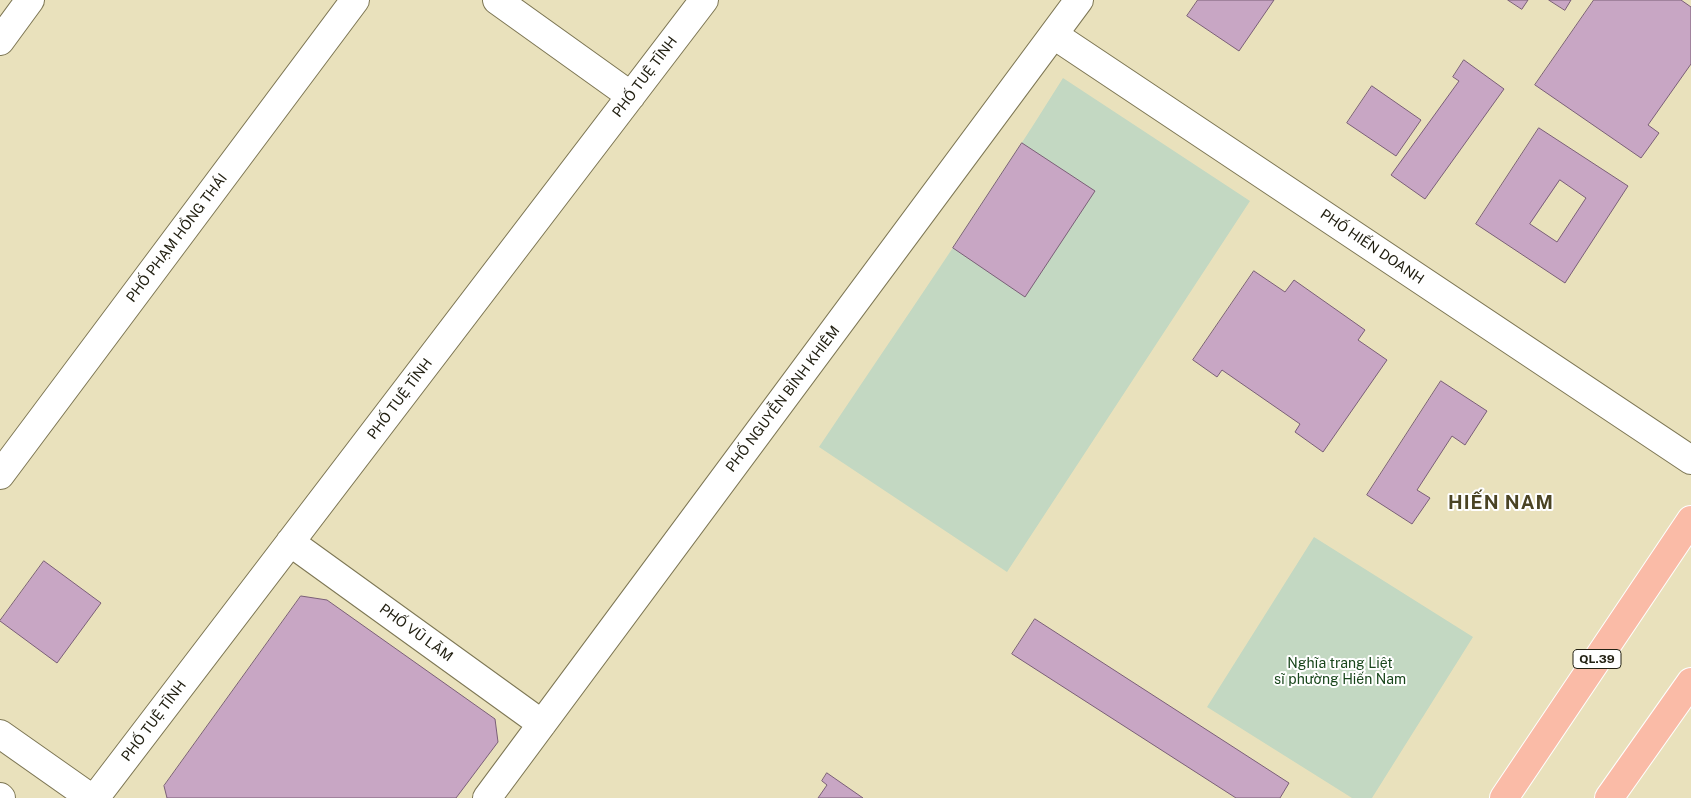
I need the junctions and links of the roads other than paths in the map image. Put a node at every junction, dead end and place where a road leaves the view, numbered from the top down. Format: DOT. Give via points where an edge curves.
graph roads {
  1 [pos="30,0"];
  2 [pos="355,0"];
  3 [pos="497,0"];
  4 [pos="704,0"];
  5 [pos="1079,0"];
  6 [pos="1054,35"];
  7 [pos="0,41"];
  8 [pos="631,96"];
  9 [pos="1691,460"];
  10 [pos="0,475"];
  11 [pos="1691,520"];
  12 [pos="290,542"];
  13 [pos="1691,682"];
  14 [pos="542,724"];
  15 [pos="0,734"];
  16 [pos="498,795"];
  17 [pos="91,798"];
  18 [pos="95,798"];
  19 [pos="1504,798"];
  20 [pos="1609,798"];
  1 -- 7 [label="street"];
  2 -- 10 [label="street, PHỐ PHẠM HỒNG THÁI"];
  3 -- 8 [label="street"];
  4 -- 8 [label="street, PHỐ TUỆ TĨNH"];
  5 -- 6 [label="street, PHỐ NGUYỄN BỈNH KHIÊM"];
  6 -- 9 [label="street, PHỐ HIẾN DOANH"];
  6 -- 14 [label="street, PHỐ NGUYỄN BỈNH KHIÊM"];
  8 -- 12 [label="street, PHỐ TUỆ TĨNH"];
  11 -- 19 [label="highway, QL.39"];
  12 -- 14 [label="street, PHỐ VŨ LÃM"];
  12 -- 18 [label="street, PHỐ TUỆ TĨNH"];
  13 -- 20 [label="highway"];
  14 -- 16 [label="street, PHỐ NGUYỄN BỈNH KHIÊM"];
  15 -- 17 [label="street"];
}
